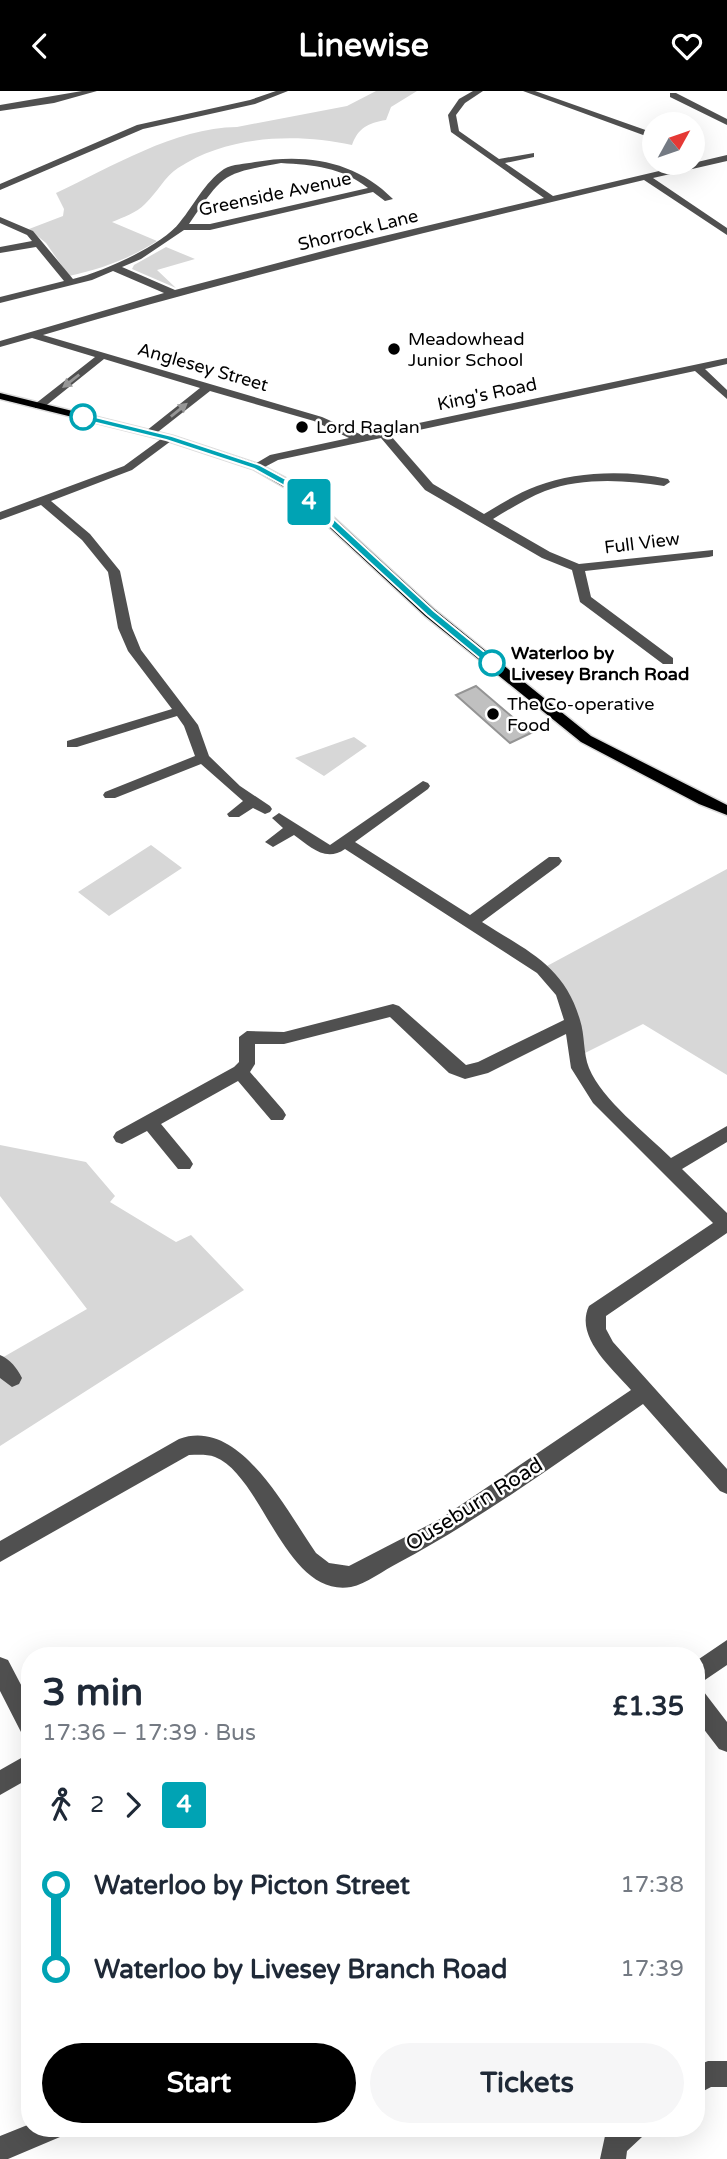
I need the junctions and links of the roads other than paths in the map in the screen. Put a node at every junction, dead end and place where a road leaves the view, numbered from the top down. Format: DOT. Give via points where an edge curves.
graph roads {
  1 [pos="93,91"];
  2 [pos="284,91"];
  3 [pos="478,91"];
  4 [pos="527,91"];
  5 [pos="673,95"];
  6 [pos="0,108"];
  7 [pos="727,109"];
  8 [pos="710,113"];
  9 [pos="727,122"];
  10 [pos="642,132"];
  11 [pos="531,155"];
  12 [pos="705,156"];
  13 [pos="722,159"];
  14 [pos="496,162"];
  15 [pos="727,167"];
  16 [pos="646,178"];
  17 [pos="0,187"];
  18 [pos="374,189"];
  19 [pos="388,199"];
  20 [pos="551,199"];
  21 [pos="0,220"];
  22 [pos="182,227"];
  23 [pos="727,232"];
  24 [pos="40,243"];
  25 [pos="0,250"];
  26 [pos="115,268"];
  27 [pos="70,282"];
  28 [pos="174,293"];
  29 [pos="0,300"];
  30 [pos="33,335"];
  31 [pos="0,344"];
  32 [pos="102,356"];
  33 [pos="727,361"];
  34 [pos="697,367"];
  35 [pos="208,387"];
  36 [pos="0,396"];
  37 [pos="727,396"];
  38 [pos="39,406"];
  39 [pos="150,433"];
  40 [pos="384,434"];
  41 [pos="169,438"];
  42 [pos="361,439"];
  43 [pos="257,467"];
  44 [pos="664,482"];
  45 [pos="42,500"];
  46 [pos="0,516"];
  47 [pos="483,519"];
  48 [pos="709,553"];
  49 [pos="578,568"];
  50 [pos="668,661"];
  51 [pos="179,711"];
  52 [pos="72,744"];
  53 [pos="203,758"];
  54 [pos="423,786"];
  55 [pos="110,795"];
  56 [pos="266,809"];
  57 [pos="727,810"];
  58 [pos="234,814"];
  59 [pos="293,828"];
  60 [pos="274,842"];
  61 [pos="344,842"];
  62 [pos="554,861"];
  63 [pos="470,923"];
  64 [pos="573,1023"];
  65 [pos="240,1072"];
  66 [pos="277,1115"];
  67 [pos="150,1122"];
  68 [pos="727,1133"];
  69 [pos="122,1137"];
  70 [pos="184,1164"];
  71 [pos="669,1168"];
  72 [pos="727,1225"];
  73 [pos="645,1392"];
  74 [pos="727,1484"];
  75 [pos="0,1552"];
  76 [pos="727,1651"];
  77 [pos="0,1668"];
  78 [pos="705,1668"];
  79 [pos="21,1709"];
  80 [pos="705,1712"];
  81 [pos="727,1741"];
  82 [pos="21,1770"];
  83 [pos="0,1783"];
  84 [pos="727,2074"];
  85 [pos="705,2076"];
  86 [pos="29,2137"];
  87 [pos="623,2137"];
  88 [pos="0,2149"];
  89 [pos="613,2159"];
  1 -- 6 [label="street"];
  2 -- 17 [label="street" via="140,127"];
  3 -- 14 [label="street" via="462,100 453,115 455,132"];
  4 -- 10 [label="street"];
  5 -- 8 [label="street"];
  7 -- 8 [label="street"];
  8 -- 9 [label="street"];
  11 -- 14 [label="street"];
  12 -- 13 [label="street"];
  13 -- 15 [label="street"];
  13 -- 16 [label="street, Shorrock Lane"];
  14 -- 20 [label="street"];
  16 -- 20 [label="street, Shorrock Lane"];
  16 -- 23 [label="street"];
  18 -- 19 [label="street, Greenside Avenue"];
  18 -- 22 [label="street, Greenside Avenue" via="210,227"];
  18 -- 22 [label="street, Greenside Avenue" via="357,175 330,164 299,159 265,161 230,169 214,181"];
  20 -- 28 [label="street, Shorrock Lane"];
  21 -- 24 [label="street" via="23,229"];
  22 -- 26 [label="street, Greenside Avenue"];
  24 -- 25 [label="street"];
  24 -- 27 [label="street"];
  26 -- 27 [label="street, Greenside Avenue"];
  26 -- 28 [label="street"];
  27 -- 29 [label="street, Greenside Avenue"];
  28 -- 30 [label="street, Shorrock Lane"];
  30 -- 31 [label="street, Shorrock Lane"];
  30 -- 32 [label="street, Anglesey Street"];
  32 -- 35 [label="street, Anglesey Street"];
  32 -- 38 [label="street, one-way"];
  33 -- 34 [label="street, King's Road"];
  34 -- 37 [label="street"];
  34 -- 40 [label="street, King's Road"];
  39 -- 35 [label="street, one-way"];
  35 -- 42 [label="street, Anglesey Street" via="318,419"];
  36 -- 38 [label="main road"];
  38 -- 39 [label="main road"];
  39 -- 41 [label="main road"];
  40 -- 42 [label="street, King's Road"];
  40 -- 47 [label="street, Full View" via="429,487"];
  41 -- 43 [label="main road"];
  41 -- 45 [label="street" via="128,468"];
  42 -- 43 [label="street, King's Road" via="274,457"];
  43 -- 57 [label="main road" via="293,487 430,613 586,739"];
  44 -- 47 [label="street" via="632,477 549,485"];
  45 -- 46 [label="street"];
  45 -- 51 [label="street" via="86,537 114,571 125,628 135,651"];
  47 -- 49 [label="street, Full View"];
  48 -- 49 [label="street, Full View"];
  49 -- 50 [label="street, Full View" via="585,599"];
  51 -- 52 [label="street"];
  51 -- 53 [label="street" via="193,730"];
  53 -- 55 [label="street"];
  53 -- 56 [label="street"];
  54 -- 61 [label="street"];
  56 -- 58 [label="street"];
  56 -- 59 [label="street"];
  59 -- 60 [label="street"];
  59 -- 61 [label="street" via="328,851"];
  61 -- 63 [label="street"];
  62 -- 63 [label="street"];
  63 -- 64 [label="street" via="543,969 563,993"];
  64 -- 65 [label="street" via="465,1072 393,1010 284,1038 247,1037 247,1064"];
  64 -- 71 [label="street" via="580,1068 599,1098"];
  65 -- 66 [label="street"];
  65 -- 67 [label="street"];
  67 -- 69 [label="street"];
  67 -- 70 [label="street"];
  68 -- 71 [label="street"];
  71 -- 72 [label="street"];
  72 -- 73 [label="street" via="596,1312 596,1330 606,1348"];
  73 -- 74 [label="street"];
  73 -- 75 [label="street, Ouseburn Road" via="447,1526 350,1577 324,1573 308,1560 242,1465 232,1454 203,1444 186,1446"];
  76 -- 78 [label="street"];
  77 -- 79 [label="street"];
  80 -- 81 [label="street"];
  82 -- 83 [label="street"];
  84 -- 85 [label="street"];
  86 -- 88 [label="street"];
  87 -- 89 [label="street" via="614,2145"];
}
